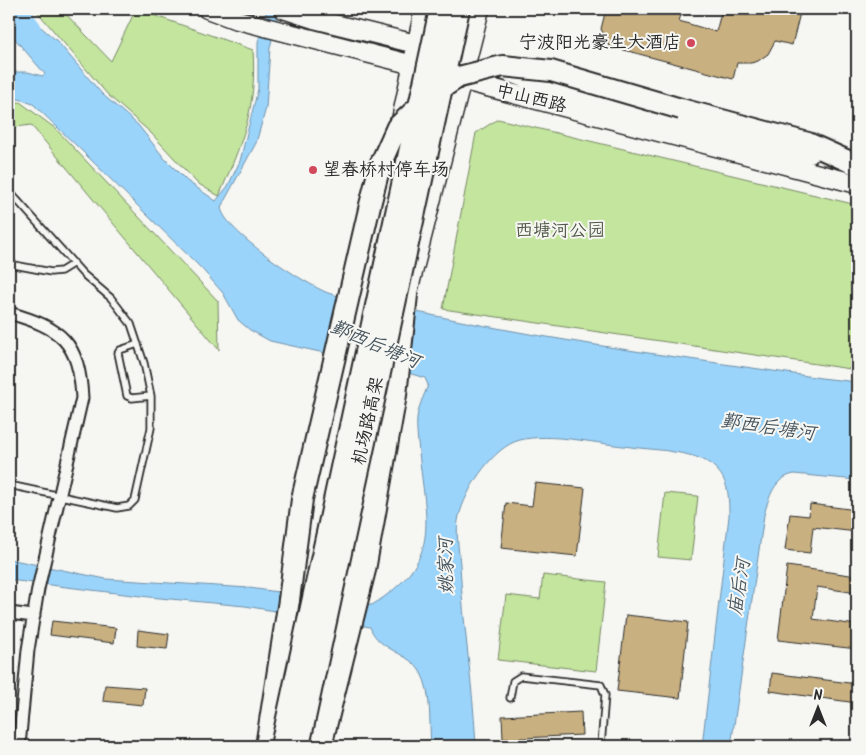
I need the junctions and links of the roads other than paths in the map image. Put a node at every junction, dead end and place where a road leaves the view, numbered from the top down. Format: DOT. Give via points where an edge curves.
graph roads {
  1 [pos="207,9"];
  2 [pos="283,9"];
  3 [pos="424,9"];
  4 [pos="440,9"];
  5 [pos="458,9"];
  6 [pos="480,9"];
  7 [pos="416,43"];
  8 [pos="468,58"];
  9 [pos="412,64"];
  10 [pos="462,82"];
  11 [pos="857,165"];
  12 [pos="857,184"];
  13 [pos="9,191"];
  14 [pos="382,202"];
  15 [pos="74,263"];
  16 [pos="9,264"];
  17 [pos="408,293"];
  18 [pos="9,313"];
  19 [pos="138,344"];
  20 [pos="151,396"];
  21 [pos="9,485"];
  22 [pos="59,496"];
  23 [pos="289,600"];
  24 [pos="9,613"];
  25 [pos="34,616"];
  26 [pos="510,698"];
  27 [pos="19,746"];
  28 [pos="267,746"];
  29 [pos="281,746"];
  30 [pos="299,746"];
  31 [pos="312,746"];
  32 [pos="321,746"];
  33 [pos="601,746"];
  1 -- 9 [label="main road, 中山西路" via="234,19"];
  2 -- 7 [label="main road, 中山西路"];
  3 -- 7 [label="main road"];
  4 -- 29 [label="highway, 机场路高架, bridge"];
  5 -- 30 [label="highway, 机场路高架, bridge"];
  6 -- 8 [label="main road"];
  7 -- 8 [label="main road, 中山西路"];
  7 -- 9 [label="main road"];
  8 -- 10 [label="main road"];
  8 -- 11 [label="main road, 中山西路" via="541,84"];
  9 -- 10 [label="main road, 中山西路"];
  9 -- 14 [label="main road"];
  10 -- 12 [label="main road, 中山西路"];
  10 -- 17 [label="main road"];
  11 -- 23 [label="highway, bridge" via="808,143 551,71 503,66 459,77 430,96 397,127 380,165 302,499"];
  13 -- 15 [label="lane"];
  14 -- 23 [label="highway, bridge" via="368,245 307,552"];
  14 -- 28 [label="main road" via="309,580"];
  15 -- 16 [label="lane" via="61,271 51,272"];
  15 -- 19 [label="lane" via="112,298 131,324"];
  17 -- 31 [label="main road"];
  17 -- 32 [label="highway" via="396,395 365,570"];
  18 -- 22 [label="street" via="52,329 74,353 80,371 82,398"];
  19 -- 20 [label="lane"];
  19 -- 20 [label="lane" via="118,353 127,396"];
  20 -- 22 [label="lane" via="151,428 135,500 129,506 116,508"];
  21 -- 22 [label="lane"];
  22 -- 25 [label="street"];
  23 -- 28 [label="highway"];
  24 -- 25 [label="street"];
  25 -- 27 [label="street"];
  26 -- 33 [label="lane" via="513,681 521,676 601,685 605,695"];
}
